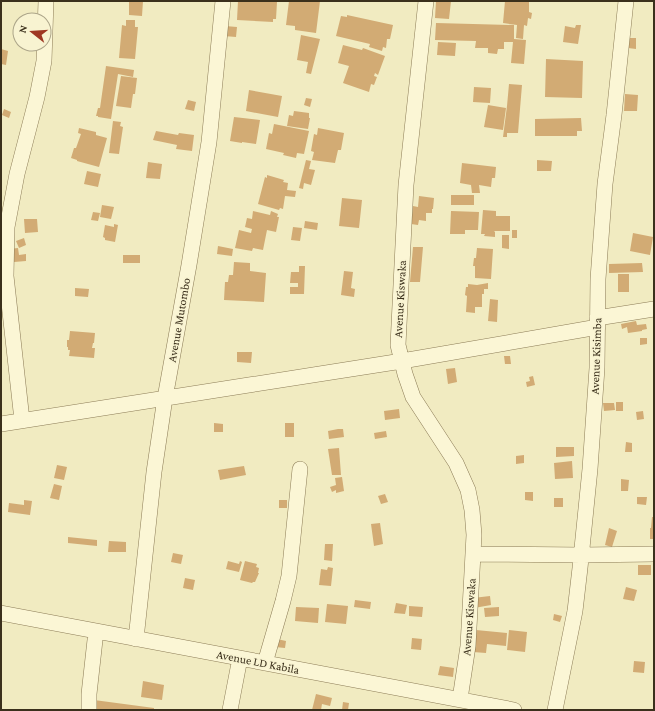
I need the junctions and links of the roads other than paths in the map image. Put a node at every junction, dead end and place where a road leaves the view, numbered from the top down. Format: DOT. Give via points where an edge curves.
graph roads {
  1 [pos="46,1"];
  2 [pos="222,1"];
  3 [pos="426,1"];
  4 [pos="626,1"];
  5 [pos="5,300"];
  6 [pos="654,309"];
  7 [pos="598,322"];
  8 [pos="402,361"];
  9 [pos="165,398"];
  10 [pos="22,420"];
  11 [pos="1,424"];
  12 [pos="300,469"];
  13 [pos="473,554"];
  14 [pos="654,554"];
  15 [pos="582,555"];
  16 [pos="1,613"];
  17 [pos="96,631"];
  18 [pos="136,639"];
  19 [pos="240,658"];
  20 [pos="265,663"];
  21 [pos="460,699"];
  22 [pos="89,710"];
  23 [pos="230,710"];
  24 [pos="514,710"];
  25 [pos="555,710"];
  1 -- 5 [label="street" via="44,61 7,228"];
  2 -- 9 [label="street, Avenue Mutombo" via="209,142"];
  3 -- 8 [label="street, Avenue Kiswaka" via="406,185 398,345"];
  4 -- 7 [label="street, Avenue Kisimba" via="604,184"];
  5 -- 10 [label="street"];
  6 -- 7 [label="street"];
  7 -- 8 [label="street"];
  7 -- 15 [label="street, Avenue Kisimba" via="590,468"];
  8 -- 9 [label="street"];
  8 -- 13 [label="street, Avenue Kiswaka" via="413,397 456,463 468,490 472,510"];
  9 -- 10 [label="street"];
  9 -- 18 [label="street, Avenue Mutombo" via="154,472"];
  10 -- 11 [label="street"];
  12 -- 20 [label="street" via="289,576"];
  13 -- 15 [label="street"];
  13 -- 21 [label="street, Avenue Kiswaka" via="468,646"];
  14 -- 15 [label="street"];
  15 -- 25 [label="street, Avenue Kisimba" via="575,611"];
  16 -- 17 [label="street, Avenue LD Kabila"];
  17 -- 18 [label="street, Avenue LD Kabila"];
  17 -- 22 [label="street"];
  18 -- 19 [label="street, Avenue LD Kabila"];
  19 -- 20 [label="street, Avenue LD Kabila"];
  19 -- 23 [label="street"];
  20 -- 21 [label="street, Avenue LD Kabila"];
  21 -- 24 [label="street, Avenue LD Kabila"];
}
